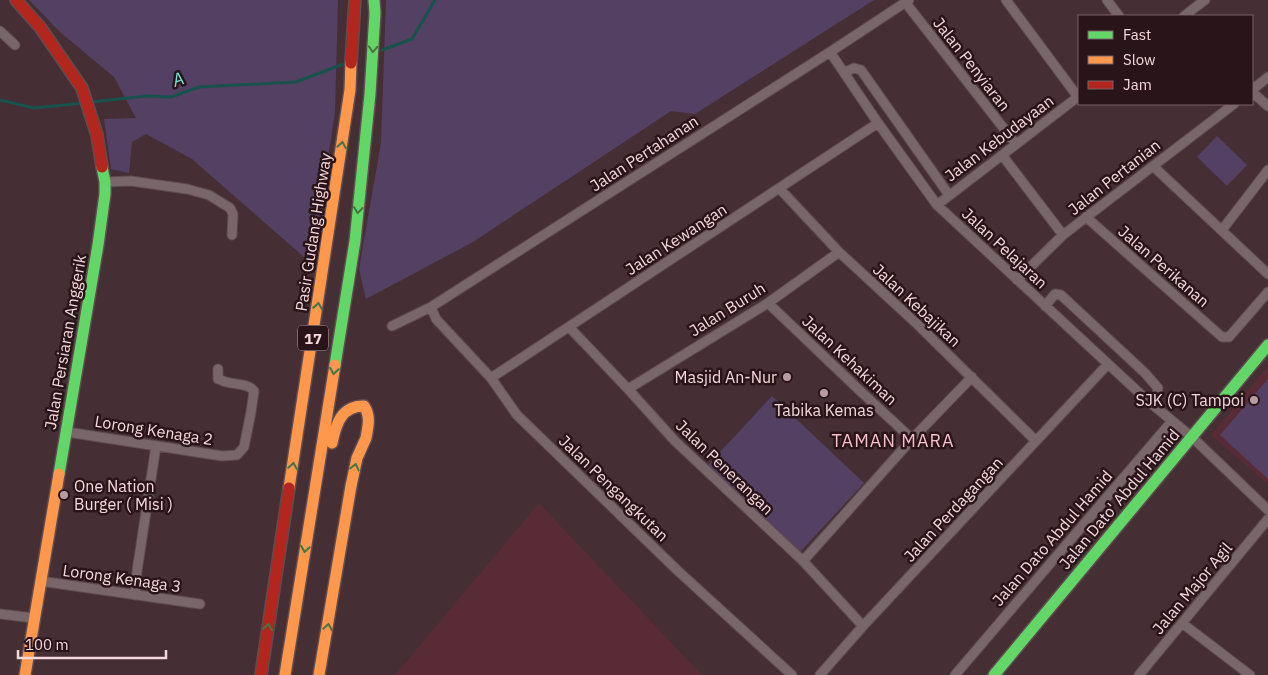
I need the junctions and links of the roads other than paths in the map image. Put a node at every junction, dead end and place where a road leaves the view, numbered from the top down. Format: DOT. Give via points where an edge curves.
graph roads {
  1 [pos="10,0"];
  2 [pos="16,0"];
  3 [pos="355,0"];
  4 [pos="374,0"];
  5 [pos="1006,0"];
  6 [pos="1107,0"];
  7 [pos="1205,0"];
  8 [pos="907,1"];
  9 [pos="1118,15"];
  10 [pos="1185,15"];
  11 [pos="40,26"];
  12 [pos="0,31"];
  13 [pos="15,45"];
  14 [pos="830,52"];
  15 [pos="844,72"];
  16 [pos="1268,77"];
  17 [pos="1253,90"];
  18 [pos="1253,92"];
  19 [pos="1078,96"];
  20 [pos="1078,98"];
  21 [pos="1233,105"];
  22 [pos="1268,106"];
  23 [pos="878,123"];
  24 [pos="1016,144"];
  25 [pos="1002,155"];
  26 [pos="1153,166"];
  27 [pos="1268,170"];
  28 [pos="104,182"];
  29 [pos="780,189"];
  30 [pos="949,195"];
  31 [pos="937,205"];
  32 [pos="1086,217"];
  33 [pos="1222,230"];
  34 [pos="232,235"];
  35 [pos="1063,235"];
  36 [pos="839,252"];
  37 [pos="1268,274"];
  38 [pos="1017,280"];
  39 [pos="1268,292"];
  40 [pos="768,303"];
  41 [pos="1045,306"];
  42 [pos="431,307"];
  43 [pos="392,326"];
  44 [pos="569,327"];
  45 [pos="1268,345"];
  46 [pos="1108,364"];
  47 [pos="218,369"];
  48 [pos="491,378"];
  49 [pos="972,378"];
  50 [pos="628,388"];
  51 [pos="1148,401"];
  52 [pos="1172,422"];
  53 [pos="66,432"];
  54 [pos="1192,437"];
  55 [pos="912,439"];
  56 [pos="1036,441"];
  57 [pos="156,446"];
  58 [pos="313,501"];
  59 [pos="1268,510"];
  60 [pos="1268,519"];
  61 [pos="803,561"];
  62 [pos="40,582"];
  63 [pos="135,595"];
  64 [pos="200,604"];
  65 [pos="0,614"];
  66 [pos="34,618"];
  67 [pos="1182,623"];
  68 [pos="863,626"];
  69 [pos="25,675"];
  70 [pos="261,675"];
  71 [pos="284,675"];
  72 [pos="320,675"];
  73 [pos="792,675"];
  74 [pos="820,675"];
  75 [pos="955,675"];
  76 [pos="994,675"];
  77 [pos="1139,675"];
  78 [pos="1250,675"];
  1 -- 11 [label="main road, Jalan Persiaran Anggerik"];
  2 -- 11 [label="main road, Jalan Persiaran Anggerik"];
  70 -- 3 [label="main road, Pasir Gudang Highway / 17, one-way" via="350,90"];
  4 -- 58 [label="main road, 17, one-way" via="370,94 355,241"];
  5 -- 19 [label="street"];
  6 -- 9 [label="street"];
  7 -- 10 [label="street"];
  8 -- 14 [label="street, Jalan Pertahanan"];
  8 -- 24 [label="street, Jalan Penyiaran"];
  11 -- 28 [label="main road, Jalan Persiaran Anggerik" via="82,88 98,135"];
  12 -- 13 [label="street"];
  14 -- 15 [label="street, Jalan Pelajaran"];
  14 -- 42 [label="street, Jalan Pertahanan"];
  15 -- 23 [label="street, Jalan Pelajaran"];
  15 -- 30 [label="street" via="854,68 861,70"];
  16 -- 17 [label="street"];
  18 -- 22 [label="street"];
  20 -- 24 [label="street, Jalan Kebudayaan"];
  21 -- 26 [label="street, Jalan Pertanian"];
  23 -- 29 [label="street, Jalan Kewangan"];
  23 -- 31 [label="street, Jalan Pelajaran"];
  24 -- 25 [label="street, Jalan Kebudayaan"];
  25 -- 30 [label="street, Jalan Kebudayaan"];
  25 -- 35 [label="street"];
  26 -- 32 [label="street, Jalan Pertanian"];
  26 -- 33 [label="street"];
  27 -- 33 [label="street"];
  28 -- 34 [label="street" via="132,180 209,195 230,208 233,214"];
  28 -- 53 [label="main road, Jalan Persiaran Anggerik" via="98,245"];
  29 -- 36 [label="street, Jalan Kebajikan"];
  29 -- 44 [label="street, Jalan Kewangan"];
  30 -- 31 [label="street, Jalan Kebudayaan"];
  31 -- 38 [label="street, Jalan Pelajaran"];
  32 -- 35 [label="street, Jalan Pertanian"];
  32 -- 39 [label="street, Jalan Perikanan" via="1222,337 1229,337"];
  33 -- 37 [label="street"];
  35 -- 38 [label="street, Jalan Pertanian"];
  36 -- 40 [label="street, Jalan Buruh"];
  36 -- 49 [label="street, Jalan Kebajikan"];
  38 -- 41 [label="street, Jalan Pelajaran"];
  40 -- 50 [label="street, Jalan Buruh"];
  40 -- 55 [label="street, Jalan Kehakiman"];
  41 -- 46 [label="street, Jalan Pelajaran"];
  41 -- 51 [label="street" via="1055,294 1061,295 1119,348 1158,388 1157,395"];
  42 -- 43 [label="street, Jalan Pertahanan"];
  42 -- 48 [label="street, Jalan Pengangkutan" via="436,319"];
  44 -- 48 [label="street, Jalan Kewangan"];
  44 -- 50 [label="street, Jalan Penerangan"];
  45 -- 54 [label="main road, Jalan Dato' Abdul Hamid"];
  46 -- 51 [label="street, Jalan Pelajaran"];
  46 -- 56 [label="street, Jalan Perdagangan"];
  47 -- 57 [label="street, Lorong Kenaga 2" via="218,379 249,386 254,391 244,447 237,455 222,456"];
  48 -- 73 [label="street, Jalan Pengangkutan" via="517,415 677,570"];
  49 -- 55 [label="street"];
  49 -- 56 [label="street, Jalan Kebajikan"];
  50 -- 61 [label="street, Jalan Penerangan" via="675,440"];
  51 -- 52 [label="street, Jalan Pelajaran"];
  52 -- 54 [label="street, Jalan Pelajaran"];
  52 -- 75 [label="street, Jalan Dato Abdul Hamid"];
  53 -- 57 [label="street, Lorong Kenaga 2"];
  53 -- 62 [label="main road, Jalan Persiaran Anggerik"];
  54 -- 59 [label="street, Jalan Pelajaran"];
  54 -- 76 [label="main road, Jalan Dato' Abdul Hamid"];
  55 -- 61 [label="street"];
  56 -- 68 [label="street, Jalan Perdagangan"];
  57 -- 63 [label="street"];
  58 -- 71 [label="main road, 17, one-way"];
  72 -- 58 [label="main road, one-way" via="351,486 369,421 368,410 364,406 351,407 340,419 334,431 325,478"];
  60 -- 67 [label="street, Jalan Major Agil"];
  61 -- 68 [label="street, Jalan Penerangan"];
  62 -- 63 [label="street, Lorong Kenaga 3"];
  62 -- 66 [label="main road, Jalan Persiaran Anggerik"];
  63 -- 64 [label="street, Lorong Kenaga 3"];
  65 -- 66 [label="street"];
  66 -- 69 [label="main road, Jalan Persiaran Anggerik"];
  67 -- 77 [label="street, Jalan Major Agil"];
  67 -- 78 [label="street"];
  68 -- 74 [label="street, Jalan Perdagangan"];
}
